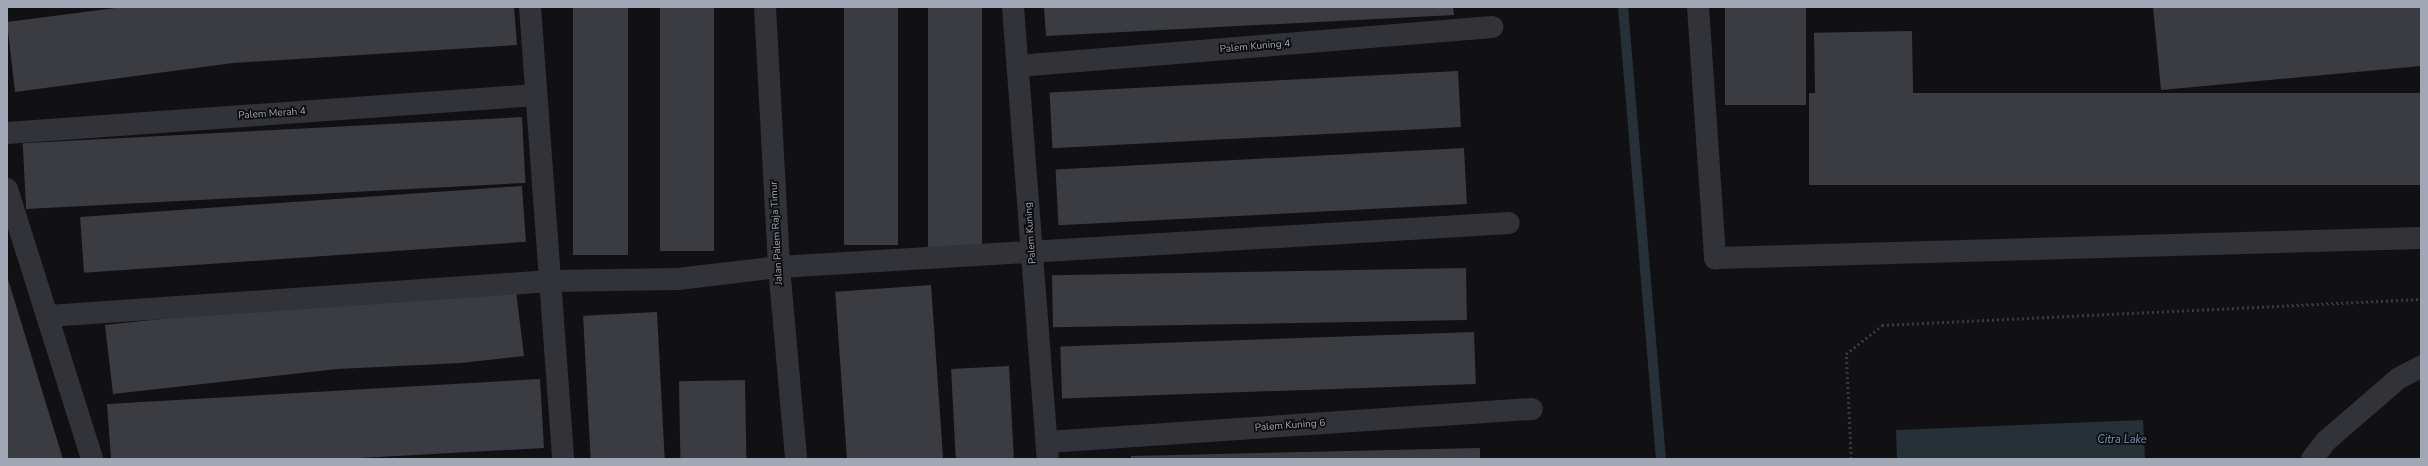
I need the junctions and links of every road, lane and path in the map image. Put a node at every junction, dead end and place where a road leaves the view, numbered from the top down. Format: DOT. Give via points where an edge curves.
graph roads {
  1 [pos="530,7"];
  2 [pos="765,7"];
  3 [pos="1013,7"];
  4 [pos="1698,7"];
  5 [pos="1492,27"];
  6 [pos="1018,66"];
  7 [pos="536,95"];
  8 [pos="7,133"];
  9 [pos="7,189"];
  10 [pos="1509,223"];
  11 [pos="2421,238"];
  12 [pos="1032,254"];
  13 [pos="779,267"];
  14 [pos="551,282"];
  15 [pos="2421,299"];
  16 [pos="49,316"];
  17 [pos="2421,367"];
  18 [pos="1532,409"];
  19 [pos="1048,451"];
  20 [pos="92,459"];
  21 [pos="563,459"];
  22 [pos="796,459"];
  23 [pos="1851,459"];
  24 [pos="2312,459"];
  1 -- 7 [label="street"];
  2 -- 13 [label="street, Jalan Palem Raja Timur"];
  3 -- 6 [label="street, Palem Kuning"];
  4 -- 11 [label="street" via="1715,258"];
  5 -- 6 [label="street, Palem Kuning 4"];
  6 -- 12 [label="street, Palem Kuning"];
  7 -- 8 [label="street, Palem Merah 4"];
  7 -- 14 [label="street"];
  9 -- 16 [label="street"];
  10 -- 12 [label="street"];
  12 -- 13 [label="street"];
  12 -- 19 [label="street, Palem Kuning"];
  13 -- 14 [label="street" via="678,279"];
  13 -- 22 [label="street, Jalan Palem Raja Timur"];
  14 -- 16 [label="street"];
  14 -- 21 [label="street"];
  15 -- 23 [label="path" via="1882,325 1846,354"];
  16 -- 20 [label="street"];
  17 -- 24 [label="street" via="2399,378 2326,441"];
  18 -- 19 [label="street, Palem Kuning 6"];
}
